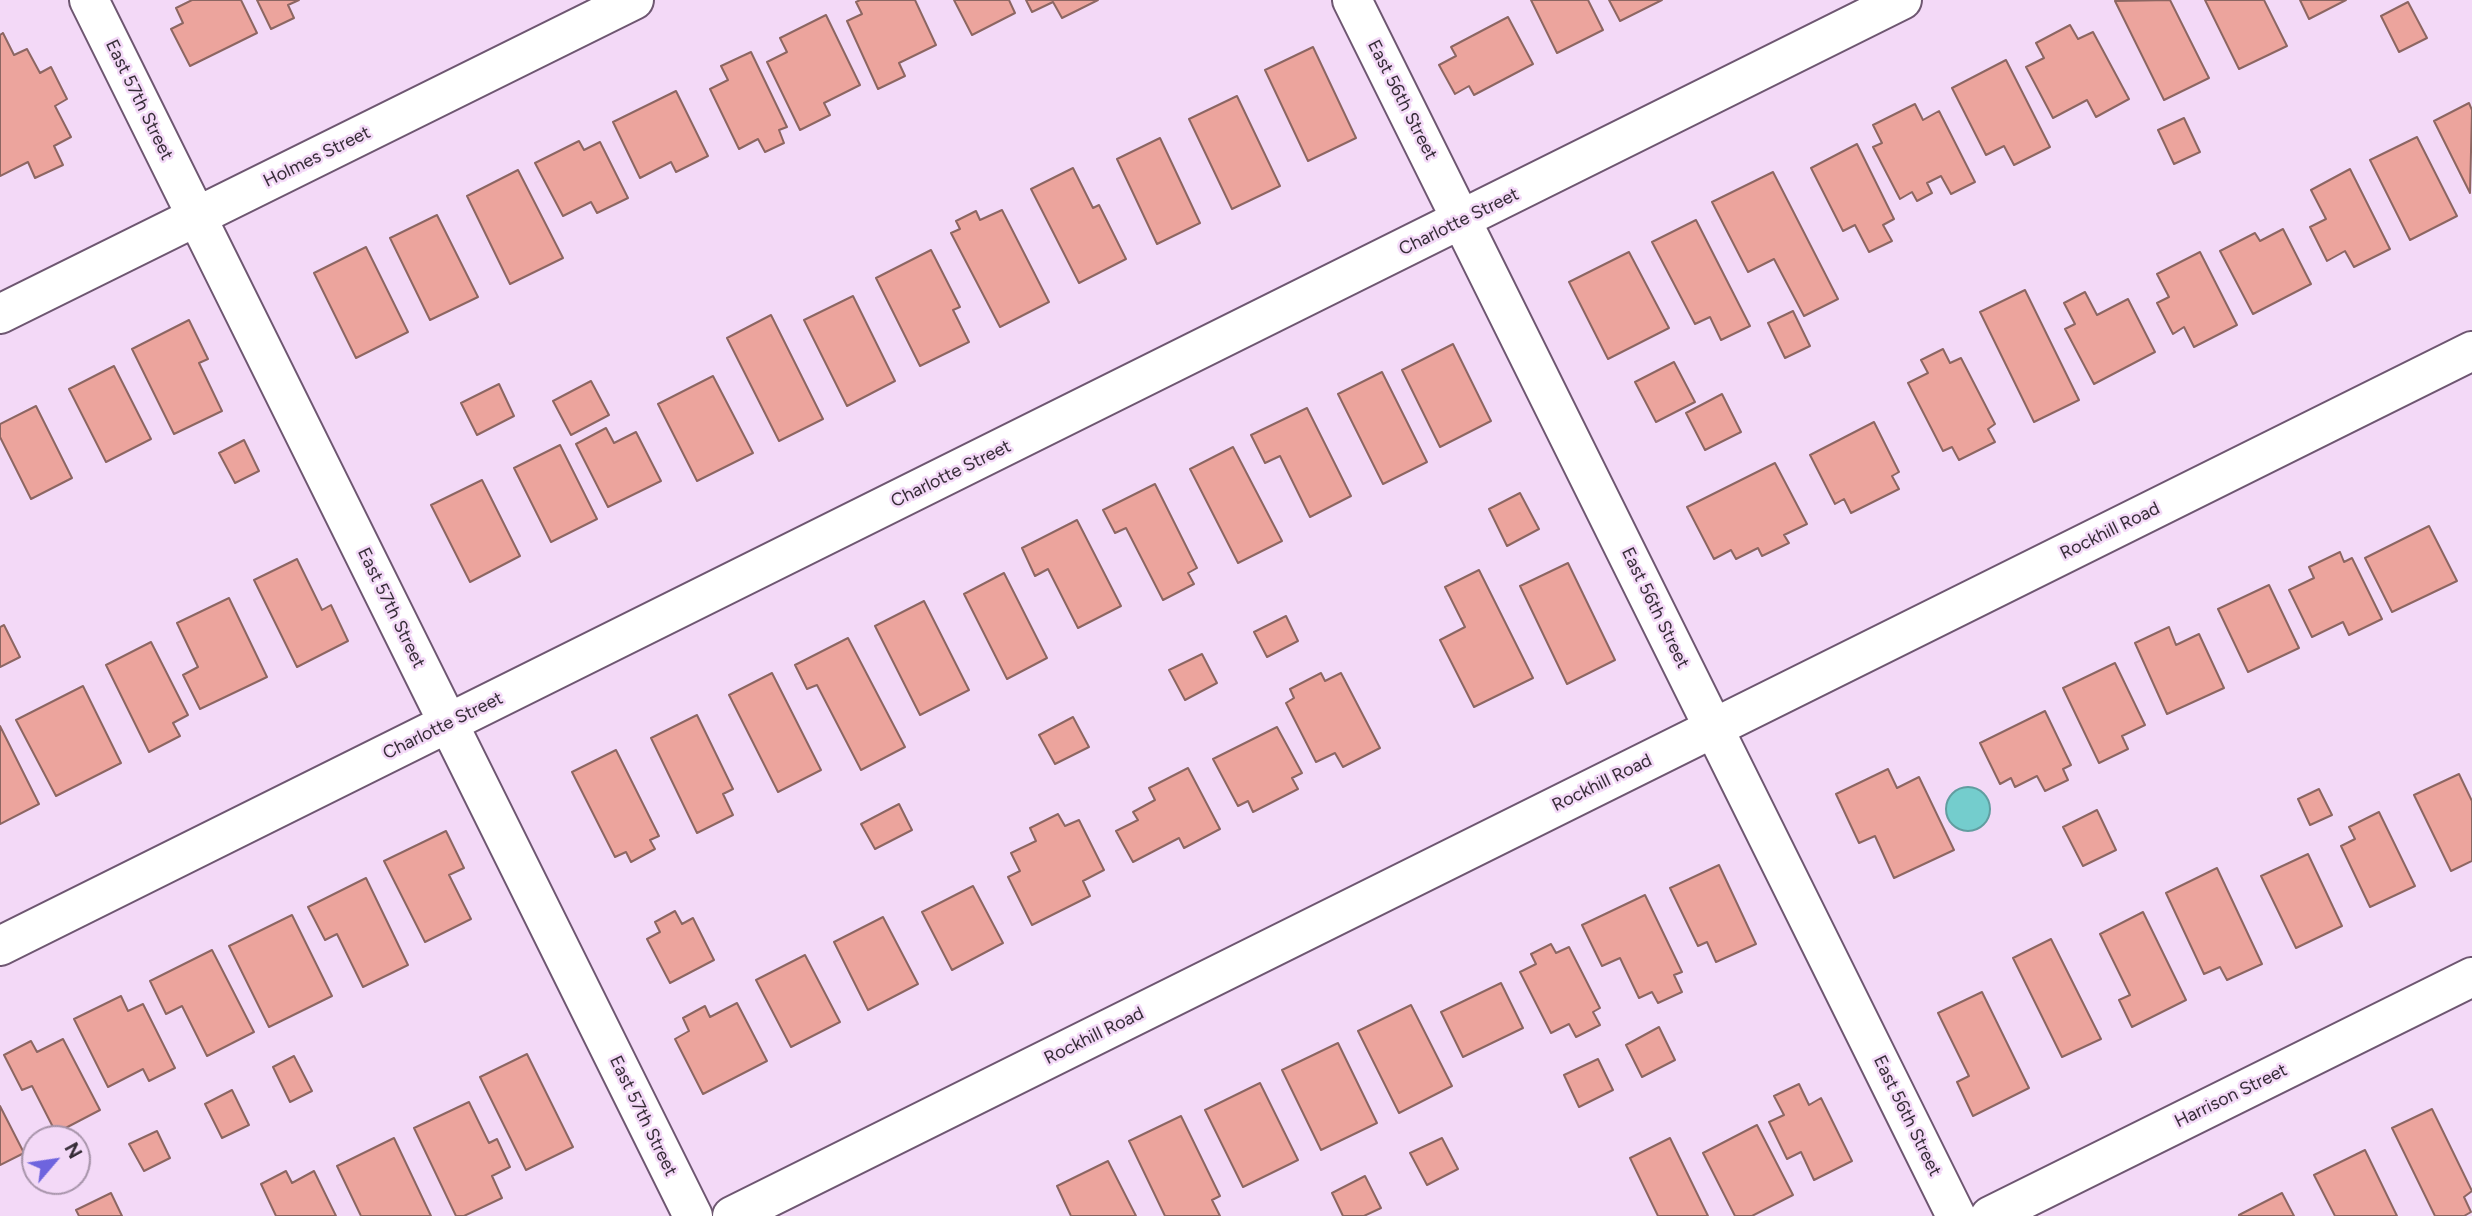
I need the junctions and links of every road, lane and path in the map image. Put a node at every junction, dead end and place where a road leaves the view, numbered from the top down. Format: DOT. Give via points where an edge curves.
graph roads {
  1 [pos="89,0"];
  2 [pos="634,0"];
  3 [pos="1352,0"];
  4 [pos="1902,0"];
  5 [pos="197,217"];
  6 [pos="1462,220"];
  7 [pos="0,314"];
  8 [pos="2472,351"];
  9 [pos="449,723"];
  10 [pos="1714,727"];
  11 [pos="0,946"];
  12 [pos="2472,976"];
  13 [pos="693,1216"];
  14 [pos="732,1216"];
  15 [pos="1956,1216"];
  16 [pos="1990,1216"];
  1 -- 5 [label="street, East 57th Street"];
  2 -- 5 [label="street, Holmes Street"];
  3 -- 6 [label="street, East 56th Street"];
  4 -- 6 [label="street, Charlotte Street"];
  5 -- 7 [label="street, Holmes Street"];
  5 -- 9 [label="street, East 57th Street"];
  6 -- 9 [label="street, Charlotte Street"];
  6 -- 10 [label="street, East 56th Street"];
  8 -- 10 [label="street, Rockhill Road"];
  9 -- 11 [label="street, Charlotte Street"];
  9 -- 13 [label="street, East 57th Street"];
  10 -- 14 [label="street, Rockhill Road"];
  10 -- 15 [label="street, East 56th Street"];
  12 -- 16 [label="street, Harrison Street"];
}
